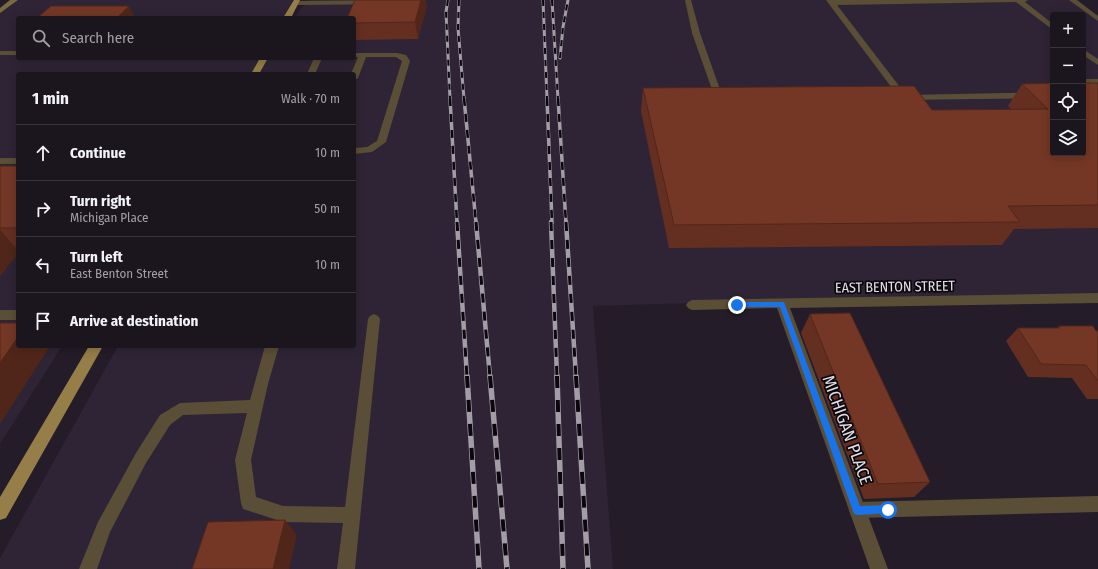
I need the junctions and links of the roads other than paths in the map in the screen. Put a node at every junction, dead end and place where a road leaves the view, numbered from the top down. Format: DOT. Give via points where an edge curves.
graph roads {
  1 [pos="15,0"];
  2 [pos="400,0"];
  3 [pos="688,0"];
  4 [pos="1018,0"];
  5 [pos="1025,0"];
  6 [pos="1072,0"];
  7 [pos="830,1"];
  8 [pos="855,1"];
  9 [pos="296,2"];
  10 [pos="347,2"];
  11 [pos="0,11"];
  12 [pos="288,16"];
  13 [pos="1098,19"];
  14 [pos="1050,26"];
  15 [pos="0,53"];
  16 [pos="16,53"];
  17 [pos="1086,54"];
  18 [pos="358,55"];
  19 [pos="263,60"];
  20 [pos="317,60"];
  21 [pos="1098,63"];
  22 [pos="255,72"];
  23 [pos="312,72"];
  24 [pos="355,72"];
  25 [pos="1086,82"];
  26 [pos="1098,82"];
  27 [pos="1050,96"];
  28 [pos="719,98"];
  29 [pos="356,151"];
  30 [pos="0,161"];
  31 [pos="16,161"];
  32 [pos="1098,298"];
  33 [pos="782,304"];
  34 [pos="692,306"];
  35 [pos="0,315"];
  36 [pos="16,315"];
  37 [pos="374,319"];
  38 [pos="95,348"];
  39 [pos="271,348"];
  40 [pos="256,406"];
  41 [pos="1098,504"];
  42 [pos="858,510"];
  43 [pos="0,512"];
  44 [pos="352,514"];
  45 [pos="88,569"];
  46 [pos="346,569"];
  47 [pos="879,569"];
  1 -- 11 [label="street"];
  2 -- 10 [label="street" via="354,6"];
  3 -- 28 [label="street" via="696,33"];
  4 -- 5 [label="street"];
  4 -- 8 [label="street"];
  4 -- 14 [label="street"];
  6 -- 13 [label="street"];
  7 -- 8 [label="street"];
  7 -- 27 [label="street" via="904,98"];
  9 -- 10 [label="street"];
  9 -- 12 [label="main road"];
  15 -- 16 [label="street"];
  17 -- 21 [label="street"];
  18 -- 24 [label="street"];
  18 -- 29 [label="street" via="397,55 406,61 380,142 369,150"];
  19 -- 22 [label="main road"];
  20 -- 23 [label="street"];
  25 -- 26 [label="street"];
  30 -- 31 [label="street"];
  32 -- 33 [label="street, EAST BENTON STREET"];
  33 -- 34 [label="street, EAST BENTON STREET"];
  33 -- 42 [label="street, MICHIGAN PLACE"];
  35 -- 36 [label="street"];
  37 -- 44 [label="street"];
  38 -- 43 [label="main road"];
  39 -- 40 [label="street"];
  40 -- 44 [label="street" via="243,460 249,503 283,514"];
  40 -- 45 [label="street" via="180,409 165,420 141,458 104,528"];
  41 -- 42 [label="street"];
  42 -- 47 [label="street, MICHIGAN PLACE"];
  44 -- 46 [label="street"];
}
